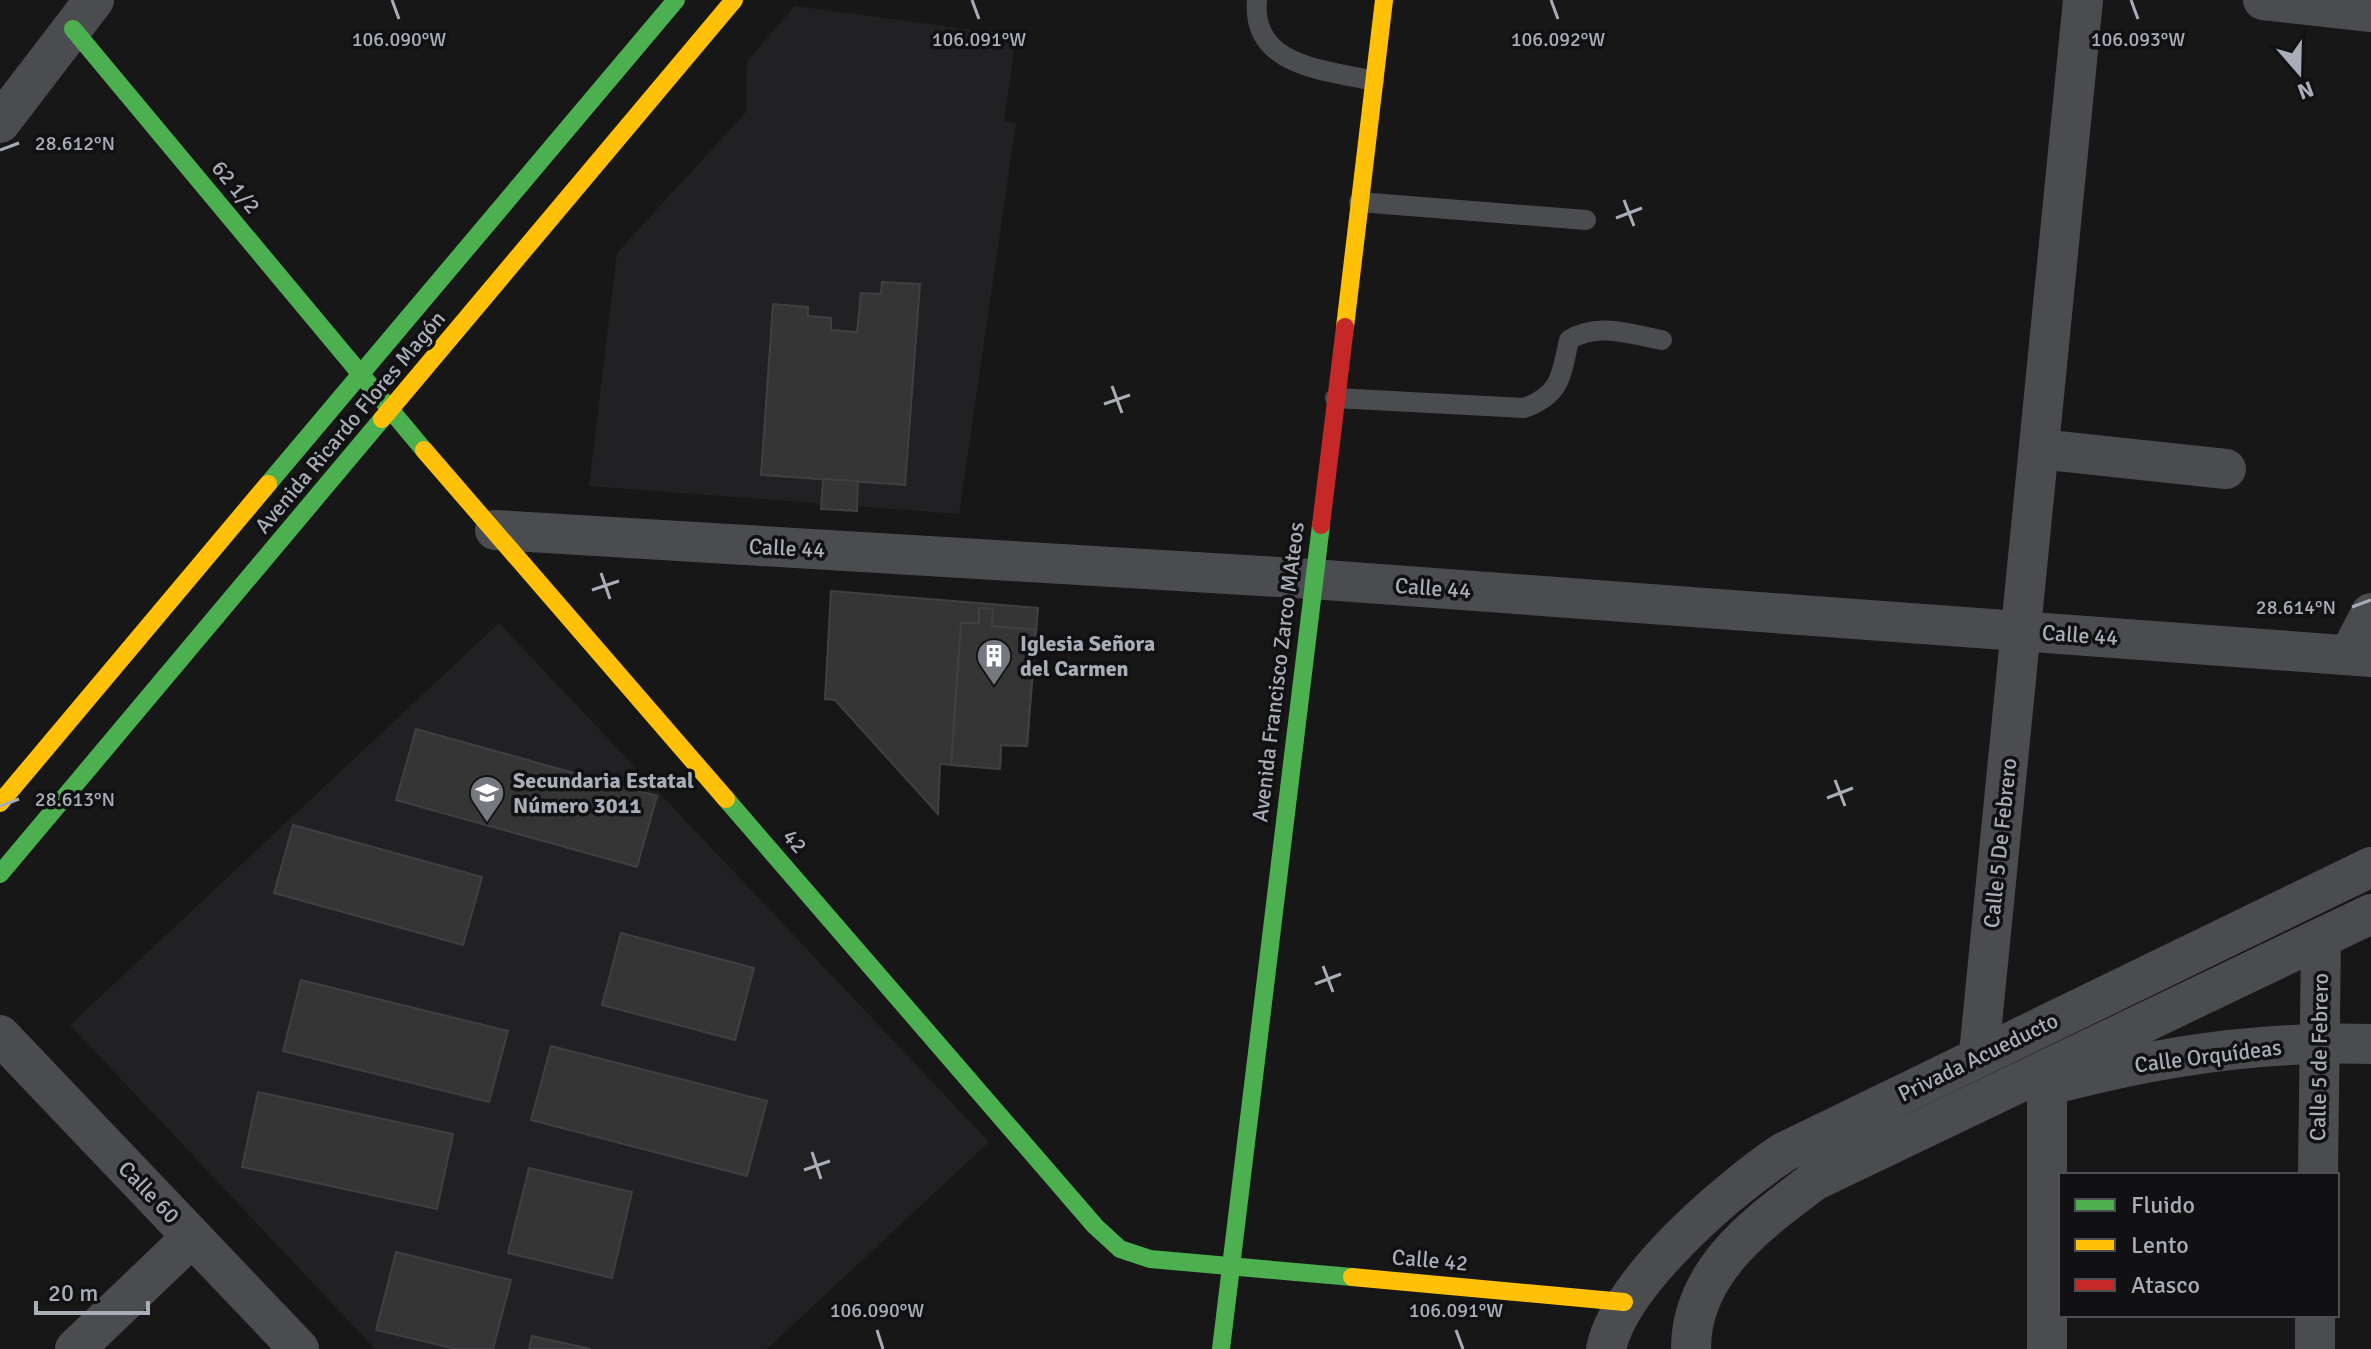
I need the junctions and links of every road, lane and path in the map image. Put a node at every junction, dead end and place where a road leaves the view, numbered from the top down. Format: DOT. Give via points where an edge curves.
graph roads {
  1 [pos="676,0"];
  2 [pos="1257,0"];
  3 [pos="1384,0"];
  4 [pos="2083,0"];
  5 [pos="2263,0"];
  6 [pos="719,9"];
  7 [pos="2371,12"];
  8 [pos="84,14"];
  9 [pos="1374,81"];
  10 [pos="0,123"];
  11 [pos="1359,202"];
  12 [pos="1586,220"];
  13 [pos="1662,340"];
  14 [pos="361,376"];
  15 [pos="1335,398"];
  16 [pos="391,412"];
  17 [pos="2039,449"];
  18 [pos="2226,469"];
  19 [pos="495,530"];
  20 [pos="1312,579"];
  21 [pos="2371,613"];
  22 [pos="2021,631"];
  23 [pos="2360,656"];
  24 [pos="0,803"];
  25 [pos="2371,867"];
  26 [pos="0,874"];
  27 [pos="2371,914"];
  28 [pos="2321,938"];
  29 [pos="2174,964"];
  30 [pos="2194,1001"];
  31 [pos="0,1035"];
  32 [pos="2320,1043"];
  33 [pos="2371,1044"];
  34 [pos="1979,1054"];
  35 [pos="2047,1078"];
  36 [pos="2318,1173"];
  37 [pos="192,1237"];
  38 [pos="1232,1266"];
  39 [pos="1624,1302"];
  40 [pos="2315,1317"];
  41 [pos="1691,1336"];
  42 [pos="75,1349"];
  43 [pos="299,1349"];
  44 [pos="1221,1349"];
  45 [pos="1606,1349"];
  46 [pos="2047,1349"];
  47 [pos="2315,1349"];
  1 -- 14 [label="main road, Avenida Ricardo Flores Magón"];
  2 -- 9 [label="lane" via="1262,36 1288,60"];
  3 -- 9 [label="main road, Avenida Francisco Zarco MAteos"];
  4 -- 17 [label="street, Calle 5 De Febrero"];
  5 -- 7 [label="street"];
  6 -- 16 [label="main road, Avenida Ricardo Flores Magón"];
  8 -- 10 [label="street"];
  8 -- 14 [label="main road, 62 1/2"];
  9 -- 11 [label="main road, Avenida Francisco Zarco MAteos"];
  11 -- 12 [label="lane"];
  11 -- 15 [label="main road, Avenida Francisco Zarco MAteos"];
  13 -- 15 [label="lane" via="1582,331 1569,340 1559,382 1544,401 1524,408"];
  14 -- 16 [label="main road, 42"];
  14 -- 24 [label="main road, Avenida Ricardo Flores Magón"];
  15 -- 20 [label="main road, Avenida Francisco Zarco MAteos"];
  16 -- 19 [label="main road, 42"];
  16 -- 26 [label="main road, Avenida Ricardo Flores Magón"];
  17 -- 18 [label="street"];
  17 -- 22 [label="street, Calle 5 De Febrero"];
  19 -- 20 [label="street, Calle 44"];
  19 -- 38 [label="main road, 42" via="1095,1226 1120,1249 1150,1259"];
  20 -- 22 [label="street, Calle 44"];
  20 -- 38 [label="main road, Avenida Francisco Zarco MAteos"];
  21 -- 23 [label="street"];
  22 -- 23 [label="street, Calle 44"];
  22 -- 34 [label="street, Calle 5 De Febrero"];
  25 -- 29 [label="street, Privada Acueducto"];
  27 -- 28 [label="street, Privada Acueducto"];
  28 -- 30 [label="street, Privada Acueducto"];
  28 -- 32 [label="street, Calle 5 de Febrero"];
  29 -- 30 [label="street"];
  29 -- 34 [label="street, Privada Acueducto"];
  30 -- 35 [label="street, Privada Acueducto"];
  31 -- 37 [label="street, Calle 60"];
  32 -- 33 [label="street, Calle Orquídeas"];
  32 -- 35 [label="street, Calle Orquídeas"];
  32 -- 36 [label="street, Calle 5 de Febrero"];
  34 -- 39 [label="street, Privada Acueducto" via="1784,1152 1750,1175"];
  35 -- 41 [label="street, Privada Acueducto" via="1814,1181 1727,1254 1704,1291"];
  35 -- 46 [label="street"];
  37 -- 42 [label="street"];
  37 -- 43 [label="street, Calle 60"];
  38 -- 39 [label="main road, Calle 42"];
  38 -- 44 [label="main road, Avenida Francisco Zarco MAteos"];
  39 -- 45 [label="street"];
  40 -- 47 [label="street"];
}
